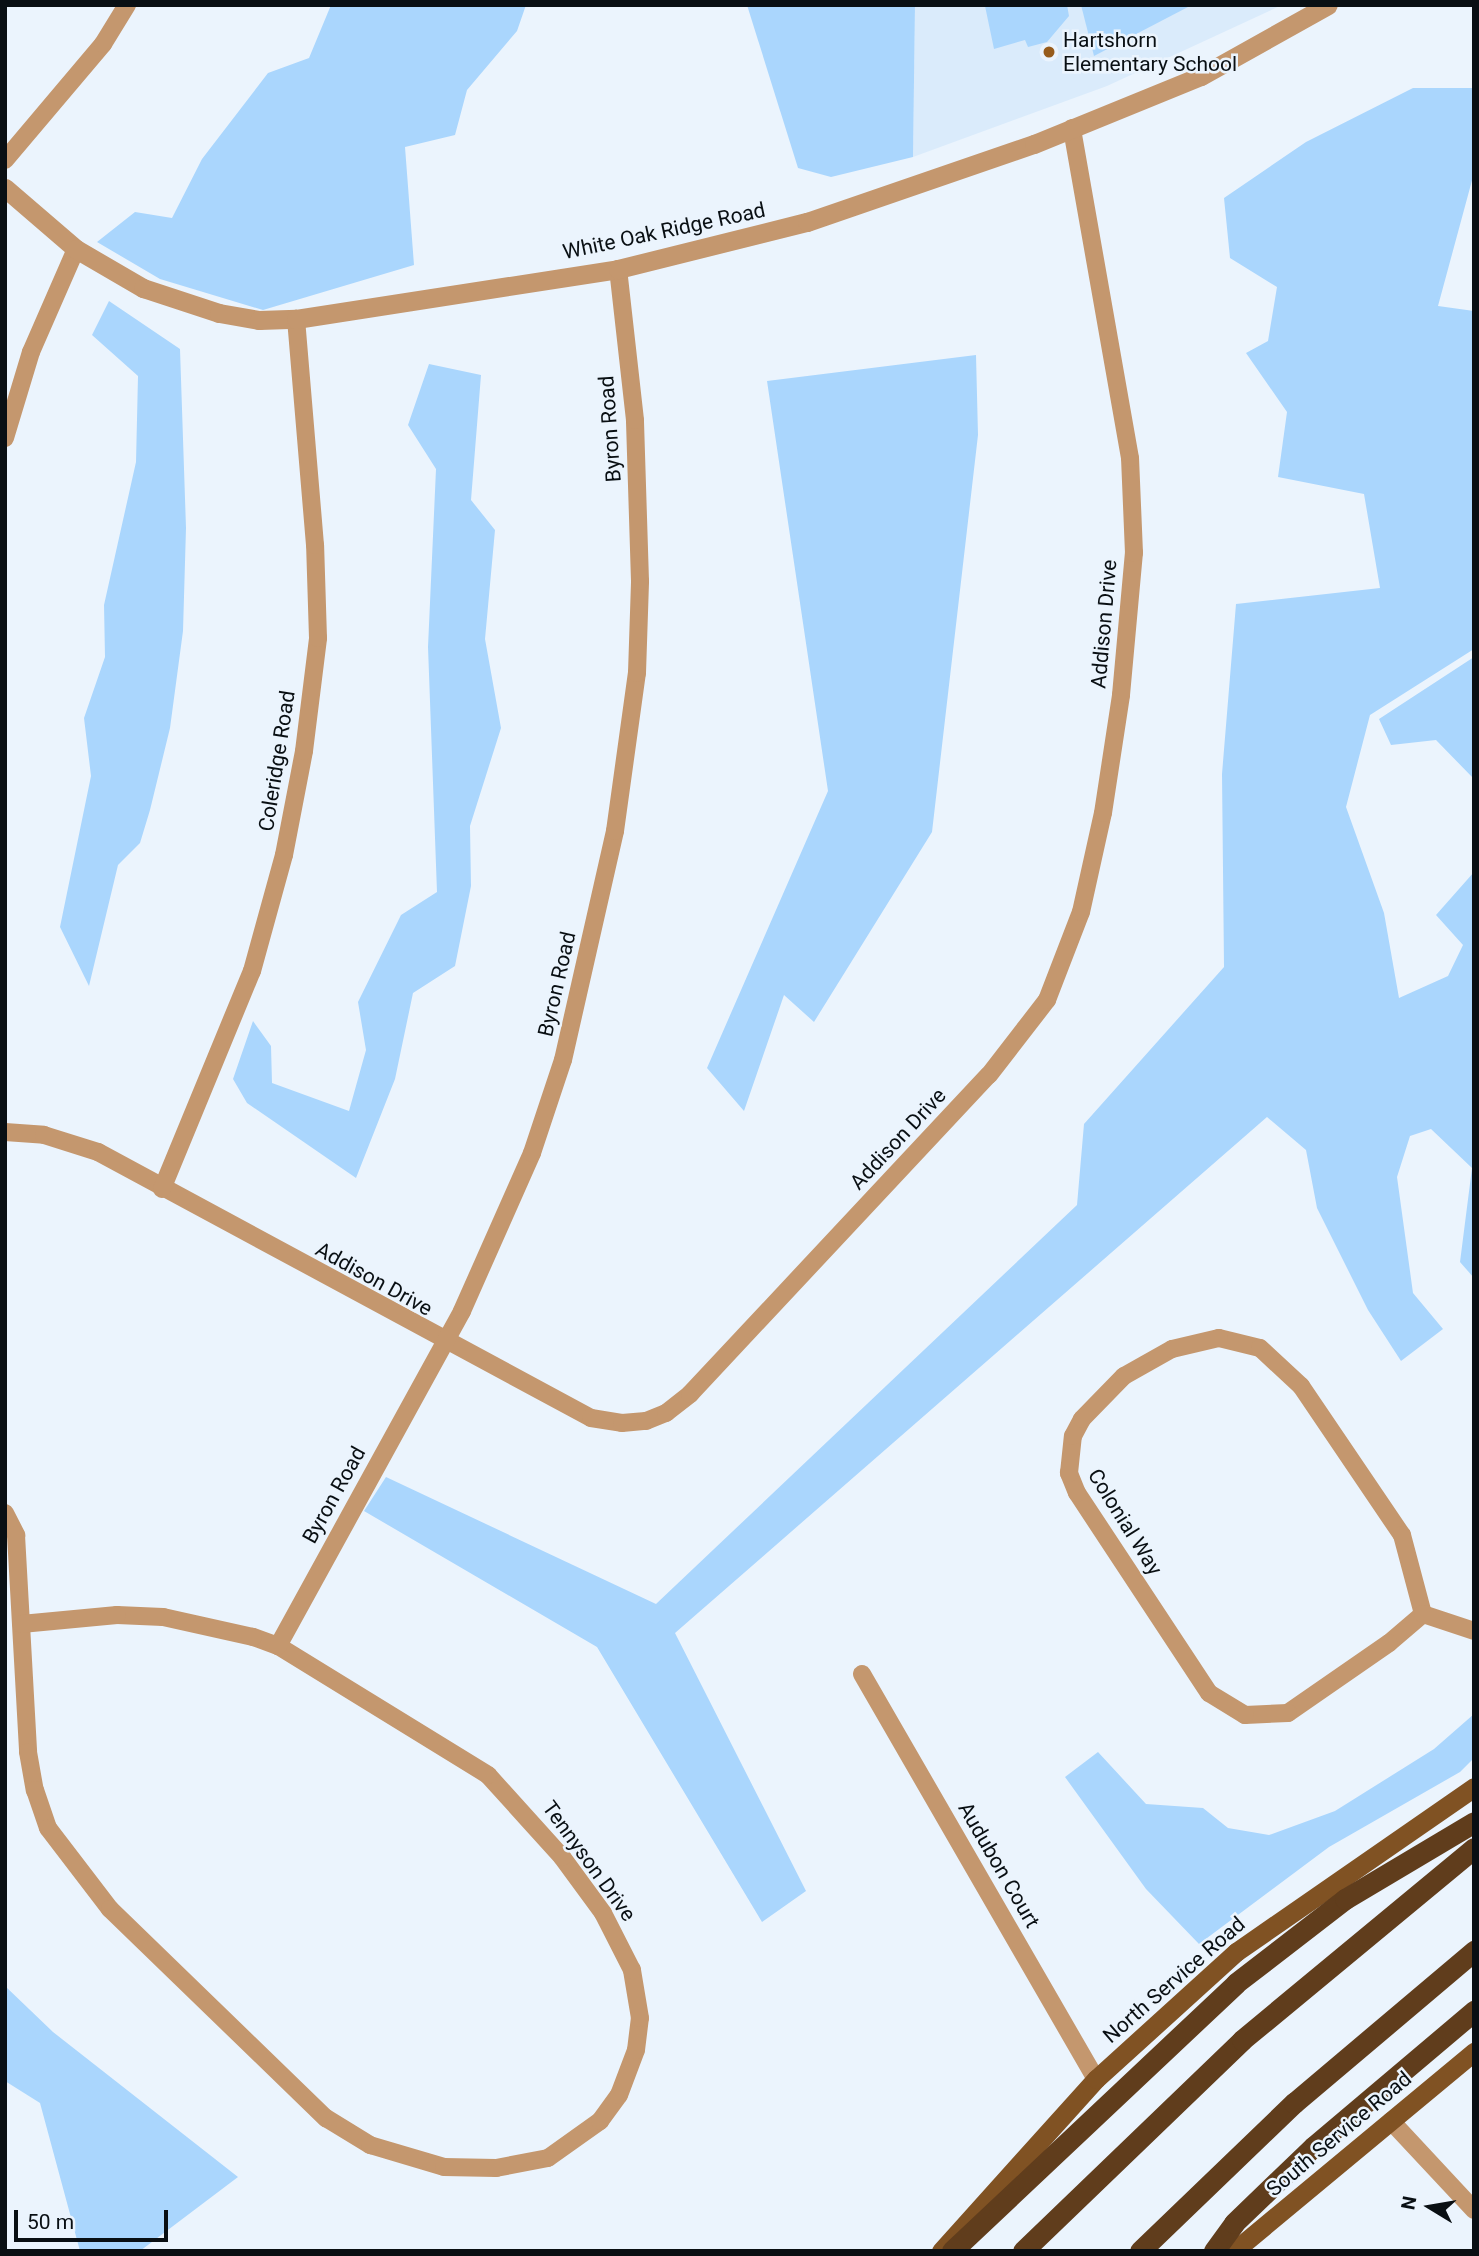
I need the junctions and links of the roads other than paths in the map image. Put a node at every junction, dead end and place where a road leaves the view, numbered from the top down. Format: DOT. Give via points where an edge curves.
graph roads {
  1 [pos="127,5"];
  2 [pos="1328,5"];
  3 [pos="1072,128"];
  4 [pos="5,160"];
  5 [pos="5,188"];
  6 [pos="76,249"];
  7 [pos="618,269"];
  8 [pos="296,319"];
  9 [pos="5,438"];
  10 [pos="5,1132"];
  11 [pos="162,1189"];
  12 [pos="444,1343"];
  13 [pos="5,1513"];
  14 [pos="1423,1614"];
  15 [pos="21,1624"];
  16 [pos="1474,1632"];
  17 [pos="278,1646"];
  18 [pos="862,1674"];
  19 [pos="1474,1787"];
  20 [pos="1474,1822"];
  21 [pos="1474,1848"];
  22 [pos="1474,1951"];
  23 [pos="1474,2011"];
  24 [pos="1474,2052"];
  25 [pos="1096,2079"];
  26 [pos="1391,2121"];
  27 [pos="1474,2210"];
  28 [pos="941,2251"];
  29 [pos="952,2251"];
  30 [pos="1023,2251"];
  31 [pos="1140,2251"];
  32 [pos="1214,2251"];
  33 [pos="1234,2251"];
  1 -- 4 [label="street" via="103,44"];
  2 -- 3 [label="street, White Oak Ridge Road" via="1201,76"];
  3 -- 7 [label="street, White Oak Ridge Road" via="807,222"];
  3 -- 12 [label="street, Addison Drive" via="1130,458 1134,553 1121,695 1103,813 1077,923 1047,1000 989,1075 690,1394 666,1413 622,1423 591,1418"];
  5 -- 6 [label="street, White Oak Ridge Road"];
  6 -- 8 [label="street, White Oak Ridge Road" via="177,302 259,320"];
  6 -- 9 [label="street" via="31,352"];
  7 -- 8 [label="street, White Oak Ridge Road"];
  7 -- 12 [label="street, Byron Road" via="635,420 640,581 637,673 615,831 563,1060 532,1153"];
  8 -- 11 [label="street, Coleridge Road" via="318,638 304,751 284,855 252,971"];
  10 -- 11 [label="street, Addison Drive" via="44,1135 97,1152"];
  11 -- 12 [label="street, Addison Drive"];
  12 -- 17 [label="street, Byron Road"];
  13 -- 15 [label="street, Tennyson Drive" via="16,1535"];
  14 -- 14 [label="street, Colonial Way" via="1402,1535 1301,1386 1260,1348 1219,1338 1172,1349 1124,1376 1082,1419 1069,1454 1070,1482 1209,1693 1229,1708 1245,1715 1287,1713 1390,1643"];
  14 -- 16 [label="street"];
  15 -- 17 [label="street, Tennyson Drive" via="71,1617 163,1617"];
  15 -- 17 [label="street, Tennyson Drive" via="27,1752 35,1790 48,1828 120,1918 326,2118 370,2145 418,2162 470,2169 521,2165 562,2151 610,2108 636,2050 636,1986 603,1913 522,1807 488,1775"];
  18 -- 25 [label="street, Audubon Court"];
  19 -- 25 [label="main road, North Service Road" via="1236,1952"];
  20 -- 29 [label="highway" via="1345,1899 1237,1983"];
  21 -- 30 [label="highway" via="1242,2040"];
  22 -- 31 [label="highway" via="1294,2103"];
  23 -- 32 [label="highway" via="1313,2147 1234,2223"];
  24 -- 26 [label="main road, South Service Road"];
  25 -- 28 [label="main road, North Service Road"];
  26 -- 27 [label="street"];
  26 -- 33 [label="main road, South Service Road"];
}
